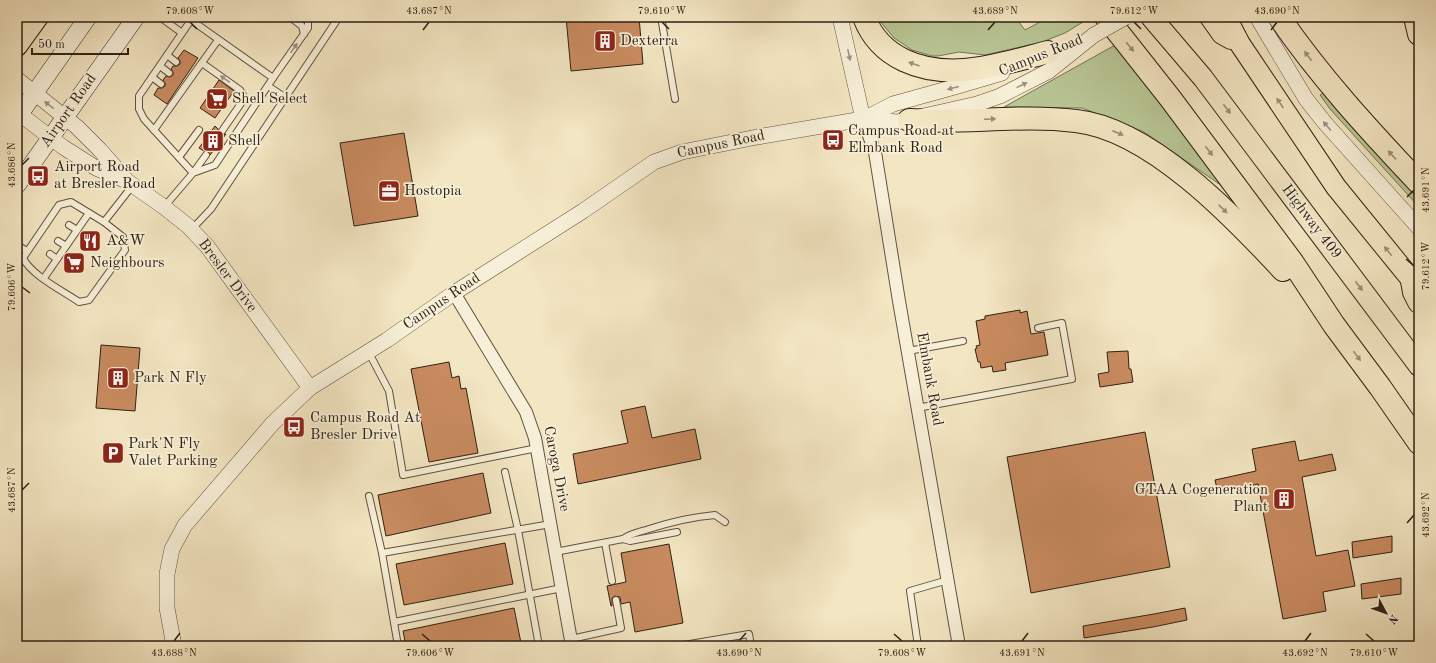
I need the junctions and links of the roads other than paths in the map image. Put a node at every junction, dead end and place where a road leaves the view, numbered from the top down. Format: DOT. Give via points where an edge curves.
graph roads {
  1 [pos="38,17"];
  2 [pos="88,17"];
  3 [pos="136,17"];
  4 [pos="160,17"];
  5 [pos="290,17"];
  6 [pos="305,17"];
  7 [pos="339,17"];
  8 [pos="661,17"];
  9 [pos="840,17"];
  10 [pos="864,17"];
  11 [pos="1106,17"];
  12 [pos="1126,17"];
  13 [pos="1151,17"];
  14 [pos="1167,17"];
  15 [pos="1210,17"];
  16 [pos="1226,17"];
  17 [pos="1257,17"];
  18 [pos="1278,17"];
  19 [pos="1415,17"];
  20 [pos="192,18"];
  21 [pos="182,33"];
  22 [pos="304,34"];
  23 [pos="1419,34"];
  24 [pos="1094,35"];
  25 [pos="218,40"];
  26 [pos="21,41"];
  27 [pos="1240,44"];
  28 [pos="1048,52"];
  29 [pos="167,55"];
  30 [pos="176,62"];
  31 [pos="202,63"];
  32 [pos="160,66"];
  33 [pos="169,73"];
  34 [pos="152,78"];
  35 [pos="273,78"];
  36 [pos="1203,78"];
  37 [pos="17,79"];
  38 [pos="161,84"];
  39 [pos="268,86"];
  40 [pos="34,94"];
  41 [pos="286,98"];
  42 [pos="675,99"];
  43 [pos="18,114"];
  44 [pos="64,117"];
  45 [pos="230,119"];
  46 [pos="864,119"];
  47 [pos="909,120"];
  48 [pos="241,126"];
  49 [pos="154,130"];
  50 [pos="199,130"];
  51 [pos="222,131"];
  52 [pos="50,138"];
  53 [pos="206,155"];
  54 [pos="179,157"];
  55 [pos="193,173"];
  56 [pos="130,183"];
  57 [pos="1419,183"];
  58 [pos="17,185"];
  59 [pos="164,207"];
  60 [pos="89,213"];
  61 [pos="104,222"];
  62 [pos="69,225"];
  63 [pos="1419,228"];
  64 [pos="42,230"];
  65 [pos="77,230"];
  66 [pos="191,230"];
  67 [pos="47,234"];
  68 [pos="58,241"];
  69 [pos="33,243"];
  70 [pos="17,245"];
  71 [pos="66,246"];
  72 [pos="39,247"];
  73 [pos="27,251"];
  74 [pos="50,254"];
  75 [pos="57,259"];
  76 [pos="44,278"];
  77 [pos="1417,285"];
  78 [pos="454,293"];
  79 [pos="1419,302"];
  80 [pos="1334,325"];
  81 [pos="1038,328"];
  82 [pos="963,341"];
  83 [pos="368,351"];
  84 [pos="908,351"];
  85 [pos="1419,366"];
  86 [pos="310,388"];
  87 [pos="917,408"];
  88 [pos="1419,443"];
  89 [pos="537,448"];
  90 [pos="505,472"];
  91 [pos="369,496"];
  92 [pos="725,522"];
  93 [pos="551,524"];
  94 [pos="652,528"];
  95 [pos="518,530"];
  96 [pos="677,532"];
  97 [pos="654,536"];
  98 [pos="623,539"];
  99 [pos="605,543"];
  100 [pos="556,552"];
  101 [pos="382,554"];
  102 [pos="948,580"];
  103 [pos="612,581"];
  104 [pos="562,588"];
  105 [pos="530,594"];
  106 [pos="616,600"];
  107 [pos="394,622"];
  108 [pos="571,642"];
  109 [pos="174,646"];
  110 [pos="398,646"];
  111 [pos="539,646"];
  112 [pos="678,646"];
  113 [pos="751,646"];
  114 [pos="918,646"];
  115 [pos="959,646"];
  1 -- 26 [label="highway"];
  2 -- 40 [label="main road"];
  3 -- 44 [label="main road, Airport Road"];
  4 -- 21 [label="lane"];
  5 -- 22 [label="lane" via="302,26"];
  6 -- 22 [label="lane" via="308,28"];
  7 -- 41 [label="lane"];
  8 -- 42 [label="lane"];
  9 -- 46 [label="street, one-way"];
  28 -- 10 [label="highway, one-way" via="965,70 924,68 901,59 884,47 873,35"];
  11 -- 80 [label="highway, one-way" via="1293,263"];
  12 -- 24 [label="street, bridge"];
  13 -- 36 [label="highway"];
  14 -- 36 [label="highway"];
  15 -- 27 [label="highway" via="1222,34"];
  16 -- 27 [label="highway"];
  63 -- 17 [label="street, one-way" via="1315,111"];
  57 -- 18 [label="highway, one-way" via="1356,116"];
  19 -- 23 [label="highway"];
  20 -- 21 [label="lane"];
  20 -- 25 [label="lane"];
  21 -- 29 [label="lane"];
  35 -- 22 [label="lane, one-way"];
  24 -- 28 [label="street, Campus Road"];
  47 -- 24 [label="street, Campus Road, one-way" via="1000,96 1049,71"];
  25 -- 31 [label="lane"];
  25 -- 35 [label="lane"];
  77 -- 27 [label="highway, one-way" via="1336,187"];
  28 -- 46 [label="street, Campus Road, one-way" via="997,75 893,104"];
  29 -- 30 [label="lane"];
  29 -- 32 [label="lane"];
  45 -- 31 [label="lane, one-way" via="242,102 243,95 240,90"];
  31 -- 49 [label="lane" via="184,83"];
  32 -- 33 [label="lane"];
  32 -- 34 [label="lane"];
  34 -- 38 [label="lane"];
  34 -- 49 [label="lane" via="139,96 139,109"];
  35 -- 39 [label="lane"];
  36 -- 85 [label="highway, Highway 409, one-way"];
  37 -- 40 [label="street, Bresler Drive"];
  39 -- 41 [label="lane"];
  39 -- 48 [label="lane"];
  40 -- 43 [label="main road"];
  44 -- 40 [label="street, Bresler Drive, one-way"];
  41 -- 66 [label="lane" via="211,209"];
  43 -- 52 [label="street, Bresler Drive"];
  44 -- 52 [label="main road, Airport Road"];
  44 -- 56 [label="street, Bresler Drive" via="100,150"];
  45 -- 48 [label="lane"];
  45 -- 51 [label="lane"];
  46 -- 47 [label="street, Campus Road" via="897,122"];
  46 -- 78 [label="street, Campus Road" via="688,150 654,162 583,211"];
  46 -- 84 [label="street, Elmbank Road" via="875,152"];
  47 -- 80 [label="highway, one-way" via="931,122 1030,118 1077,121 1095,124 1132,139 1215,201"];
  48 -- 55 [label="lane" via="215,165"];
  49 -- 54 [label="lane"];
  50 -- 54 [label="lane"];
  52 -- 56 [label="street, Bresler Drive" via="96,168"];
  52 -- 58 [label="main road, Airport Road"];
  53 -- 55 [label="lane"];
  54 -- 55 [label="lane"];
  55 -- 59 [label="lane"];
  56 -- 59 [label="street, Bresler Drive"];
  56 -- 61 [label="lane"];
  59 -- 66 [label="street, Bresler Drive"];
  60 -- 61 [label="lane"];
  60 -- 64 [label="lane" via="71,202 59,205 56,217"];
  60 -- 65 [label="lane"];
  61 -- 76 [label="lane" via="123,237 125,250 89,300 79,302"];
  62 -- 65 [label="lane"];
  64 -- 67 [label="lane"];
  64 -- 69 [label="lane"];
  65 -- 71 [label="lane"];
  66 -- 86 [label="street, Bresler Drive" via="212,252"];
  68 -- 71 [label="lane"];
  69 -- 72 [label="lane"];
  69 -- 73 [label="lane"];
  70 -- 73 [label="lane"];
  71 -- 75 [label="lane"];
  73 -- 76 [label="lane" via="23,258 26,265"];
  74 -- 75 [label="lane"];
  75 -- 76 [label="lane"];
  77 -- 79 [label="highway" via="1414,292"];
  78 -- 83 [label="street, Campus Road"];
  78 -- 89 [label="street, Caroga Drive" via="526,412"];
  80 -- 88 [label="highway, one-way"];
  81 -- 87 [label="lane" via="1062,323 1072,379"];
  82 -- 84 [label="lane"];
  83 -- 86 [label="street, Campus Road"];
  83 -- 89 [label="lane" via="389,391 403,475"];
  84 -- 87 [label="street, Elmbank Road"];
  86 -- 109 [label="street, Campus Road" via="273,423 185,525 172,549 167,574 167,608"];
  87 -- 102 [label="street, Elmbank Road"];
  89 -- 93 [label="street, Caroga Drive"];
  90 -- 95 [label="lane"];
  91 -- 101 [label="lane"];
  92 -- 94 [label="lane" via="715,515"];
  93 -- 95 [label="lane"];
  93 -- 100 [label="street, Caroga Drive"];
  94 -- 97 [label="lane"];
  94 -- 98 [label="lane"];
  95 -- 101 [label="lane"];
  95 -- 105 [label="lane"];
  96 -- 97 [label="lane"];
  97 -- 98 [label="lane"];
  98 -- 99 [label="lane"];
  99 -- 100 [label="lane"];
  99 -- 103 [label="lane"];
  100 -- 104 [label="street, Caroga Drive"];
  101 -- 107 [label="lane"];
  102 -- 114 [label="lane" via="910,591"];
  102 -- 115 [label="street, Elmbank Road"];
  104 -- 105 [label="lane"];
  104 -- 108 [label="street, Caroga Drive"];
  105 -- 107 [label="lane"];
  105 -- 111 [label="lane"];
  106 -- 108 [label="lane" via="621,628"];
  107 -- 110 [label="lane"];
  112 -- 113 [label="lane" via="749,634"];
}
